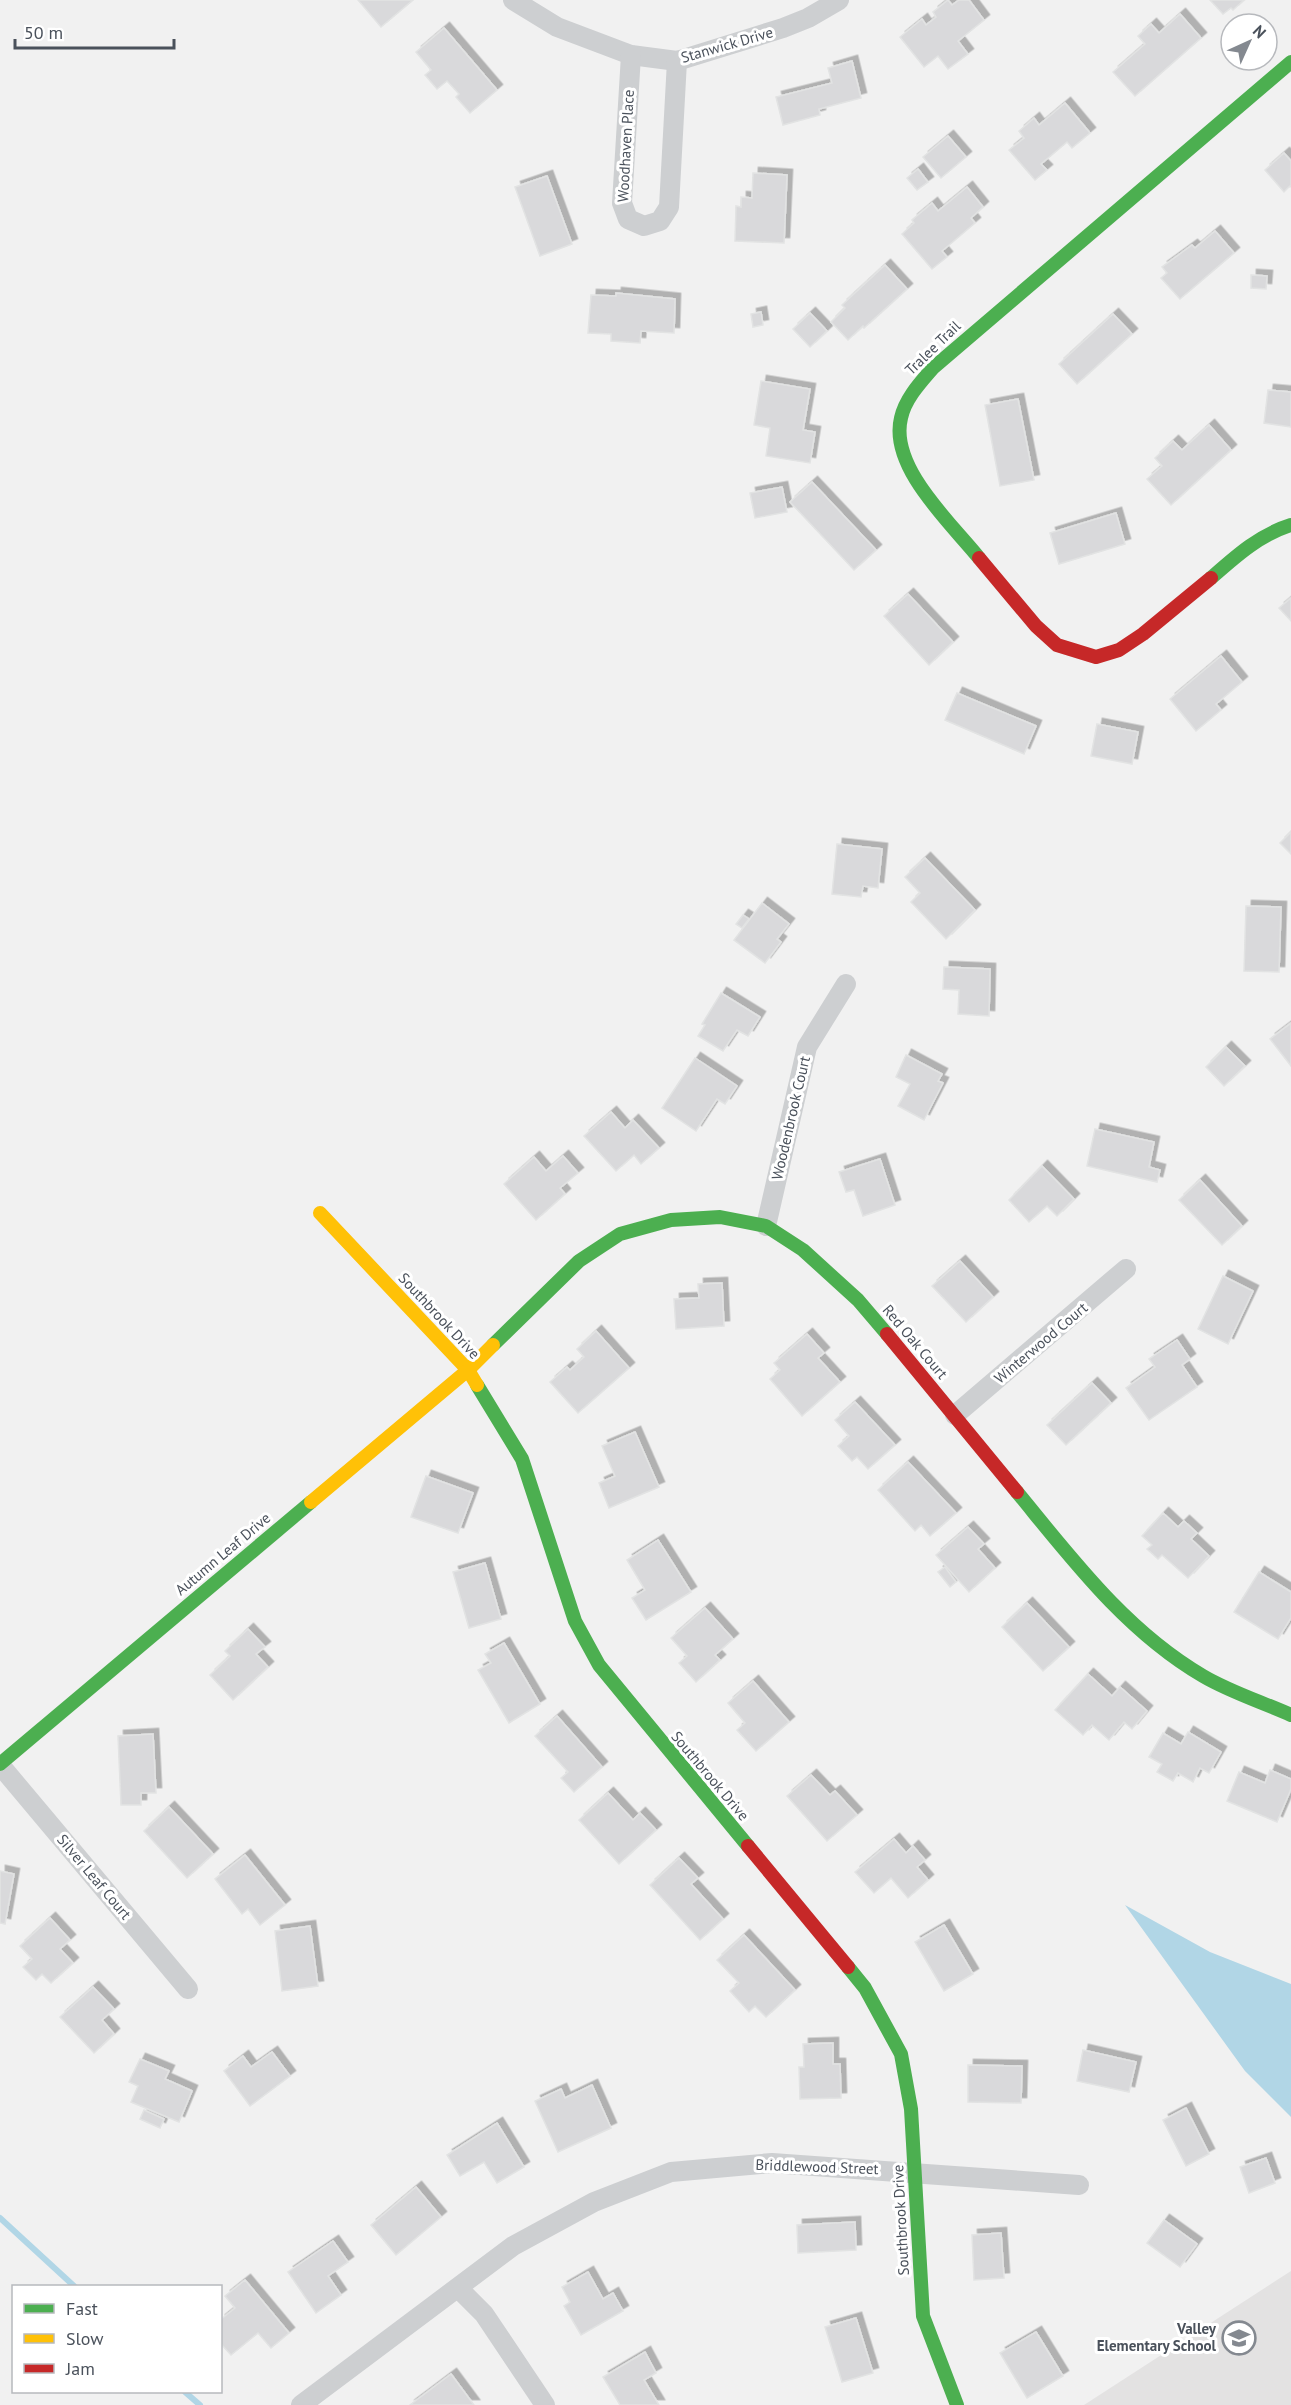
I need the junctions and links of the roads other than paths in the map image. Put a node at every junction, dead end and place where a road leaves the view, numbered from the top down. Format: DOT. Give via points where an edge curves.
graph roads {
  1 [pos="513,0"];
  2 [pos="839,0"];
  3 [pos="631,55"];
  4 [pos="677,61"];
  5 [pos="1291,62"];
  6 [pos="1291,525"];
  7 [pos="846,984"];
  8 [pos="320,1213"];
  9 [pos="766,1226"];
  10 [pos="1126,1269"];
  11 [pos="468,1370"];
  12 [pos="955,1415"];
  13 [pos="1291,1715"];
  14 [pos="0,1765"];
  15 [pos="188,1989"];
  16 [pos="914,2171"];
  17 [pos="1079,2185"];
  18 [pos="458,2288"];
  19 [pos="301,2405"];
  20 [pos="545,2405"];
  21 [pos="957,2405"];
  1 -- 3 [label="street, Stanwick Drive" via="557,27"];
  2 -- 4 [label="street, Stanwick Drive" via="783,28"];
  3 -- 4 [label="street, Stanwick Drive"];
  3 -- 4 [label="street, Woodhaven Place" via="622,203 628,219 644,226 660,221 669,207"];
  5 -- 6 [label="street, Tralee Trail" via="933,368 912,392 898,423 900,452 912,477 1036,626 1057,645 1096,657 1119,650 1143,634 1256,540"];
  7 -- 9 [label="street, Woodenbrook Court" via="807,1047"];
  8 -- 11 [label="street, Southbrook Drive"];
  9 -- 11 [label="street, Red Oak Court" via="720,1217 671,1220 620,1234 579,1262"];
  9 -- 12 [label="street, Red Oak Court" via="803,1250 858,1300"];
  10 -- 12 [label="street, Winterwood Court"];
  11 -- 14 [label="street, Autumn Leaf Drive"];
  11 -- 16 [label="street, Southbrook Drive" via="522,1459 575,1621 599,1665 865,1988 901,2054 911,2109"];
  12 -- 13 [label="street, Red Oak Court" via="1090,1581 1146,1635 1203,1676"];
  14 -- 15 [label="street, Silver Leaf Court"];
  16 -- 17 [label="street, Briddlewood Street"];
  16 -- 18 [label="street, Briddlewood Street" via="772,2163 671,2172 594,2202 513,2246"];
  16 -- 21 [label="street, Southbrook Drive" via="923,2316"];
  18 -- 19 [label="street, Briddlewood Street"];
  18 -- 20 [label="street" via="484,2314"];
}
